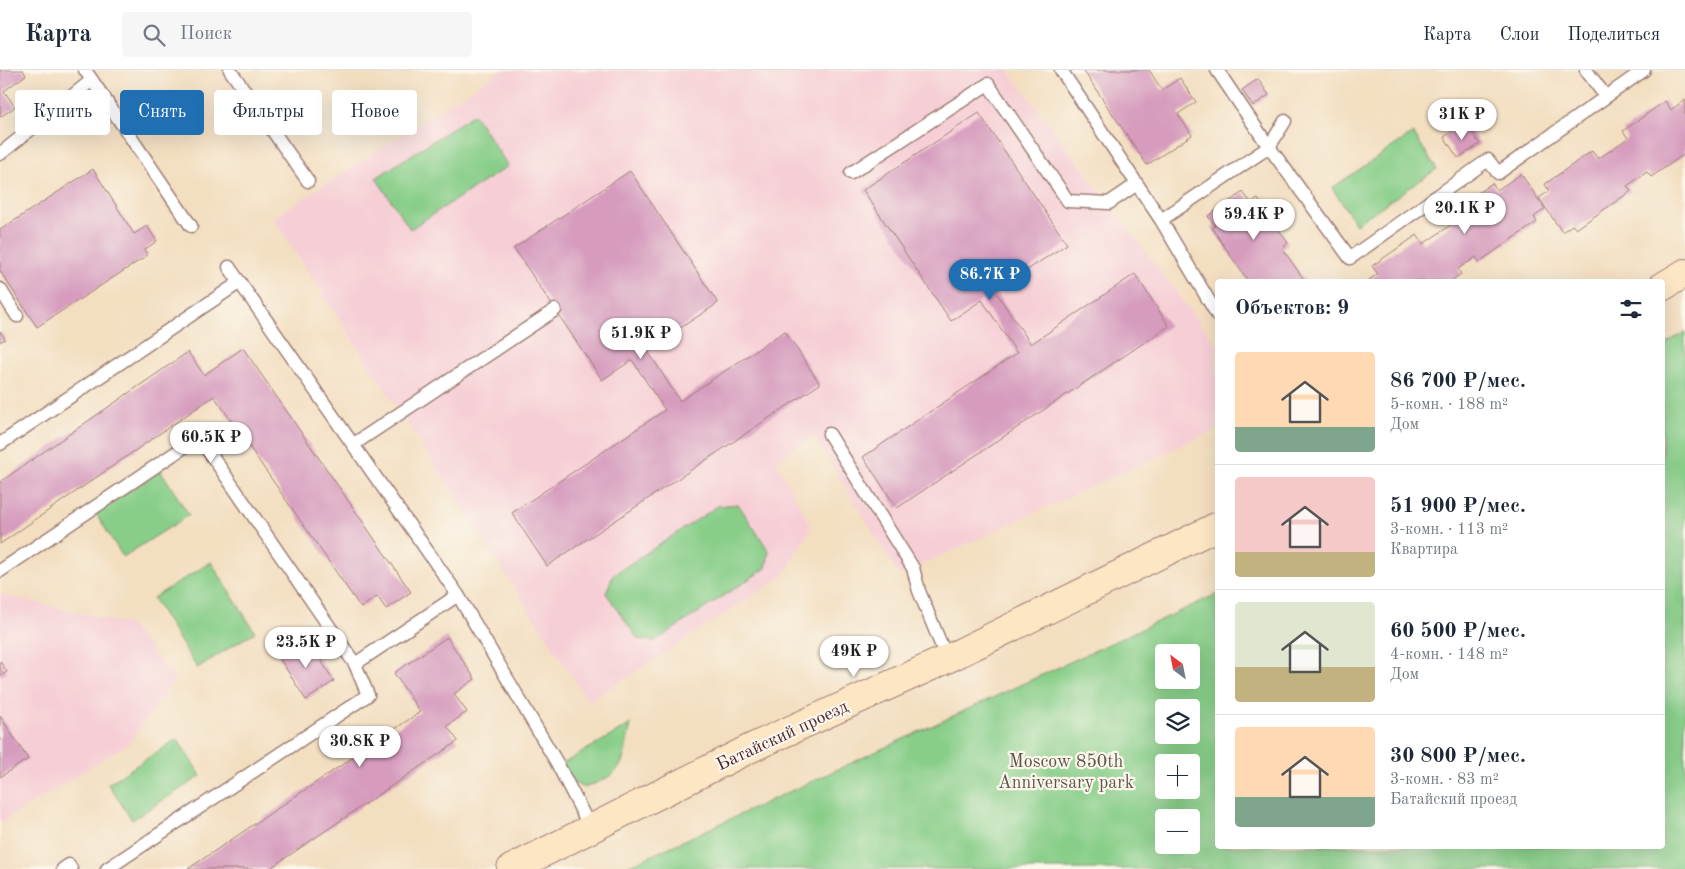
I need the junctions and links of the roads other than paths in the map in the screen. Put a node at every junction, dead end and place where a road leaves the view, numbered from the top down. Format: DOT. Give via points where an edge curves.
graph roads {
  1 [pos="230,70"];
  2 [pos="1061,70"];
  3 [pos="1217,70"];
  4 [pos="1586,70"];
  5 [pos="1644,70"];
  6 [pos="88,75"];
  7 [pos="1606,97"];
  8 [pos="1285,121"];
  9 [pos="1269,146"];
  10 [pos="0,154"];
  11 [pos="851,173"];
  12 [pos="308,181"];
  13 [pos="1137,184"];
  14 [pos="1161,220"];
  15 [pos="190,226"];
  16 [pos="229,267"];
  17 [pos="1685,273"];
  18 [pos="240,282"];
  19 [pos="1665,285"];
  20 [pos="0,289"];
  21 [pos="555,310"];
  22 [pos="1215,311"];
  23 [pos="17,316"];
  24 [pos="829,434"];
  25 [pos="0,444"];
  26 [pos="354,444"];
  27 [pos="1215,527"];
  28 [pos="0,571"];
  29 [pos="458,596"];
  30 [pos="947,659"];
  31 [pos="355,664"];
  32 [pos="590,827"];
  33 [pos="63,869"];
  34 [pos="72,869"];
  35 [pos="107,869"];
  36 [pos="510,869"];
  1 -- 12 [label="lane"];
  2 -- 13 [label="lane"];
  3 -- 9 [label="lane"];
  4 -- 7 [label="lane"];
  5 -- 7 [label="lane"];
  6 -- 10 [label="lane"];
  6 -- 15 [label="lane"];
  7 -- 9 [label="lane" via="1498,173 1488,160 1350,258"];
  8 -- 9 [label="lane"];
  9 -- 14 [label="lane"];
  11 -- 13 [label="lane" via="988,84 1068,201 1109,203"];
  13 -- 14 [label="lane"];
  14 -- 22 [label="lane"];
  16 -- 18 [label="lane"];
  17 -- 19 [label="main road"];
  18 -- 25 [label="lane"];
  18 -- 26 [label="lane"];
  20 -- 23 [label="lane"];
  21 -- 26 [label="lane"];
  24 -- 30 [label="lane" via="913,568"];
  26 -- 29 [label="lane"];
  27 -- 30 [label="main road, Батайский проезд"];
  28 -- 31 [label="lane" via="199,437"];
  29 -- 31 [label="lane"];
  29 -- 32 [label="lane" via="557,762"];
  30 -- 32 [label="main road, Батайский проезд" via="751,748"];
  31 -- 35 [label="lane" via="368,695"];
  32 -- 36 [label="main road, Батайский проезд"];
  33 -- 34 [label="lane" via="69,865"];
}
